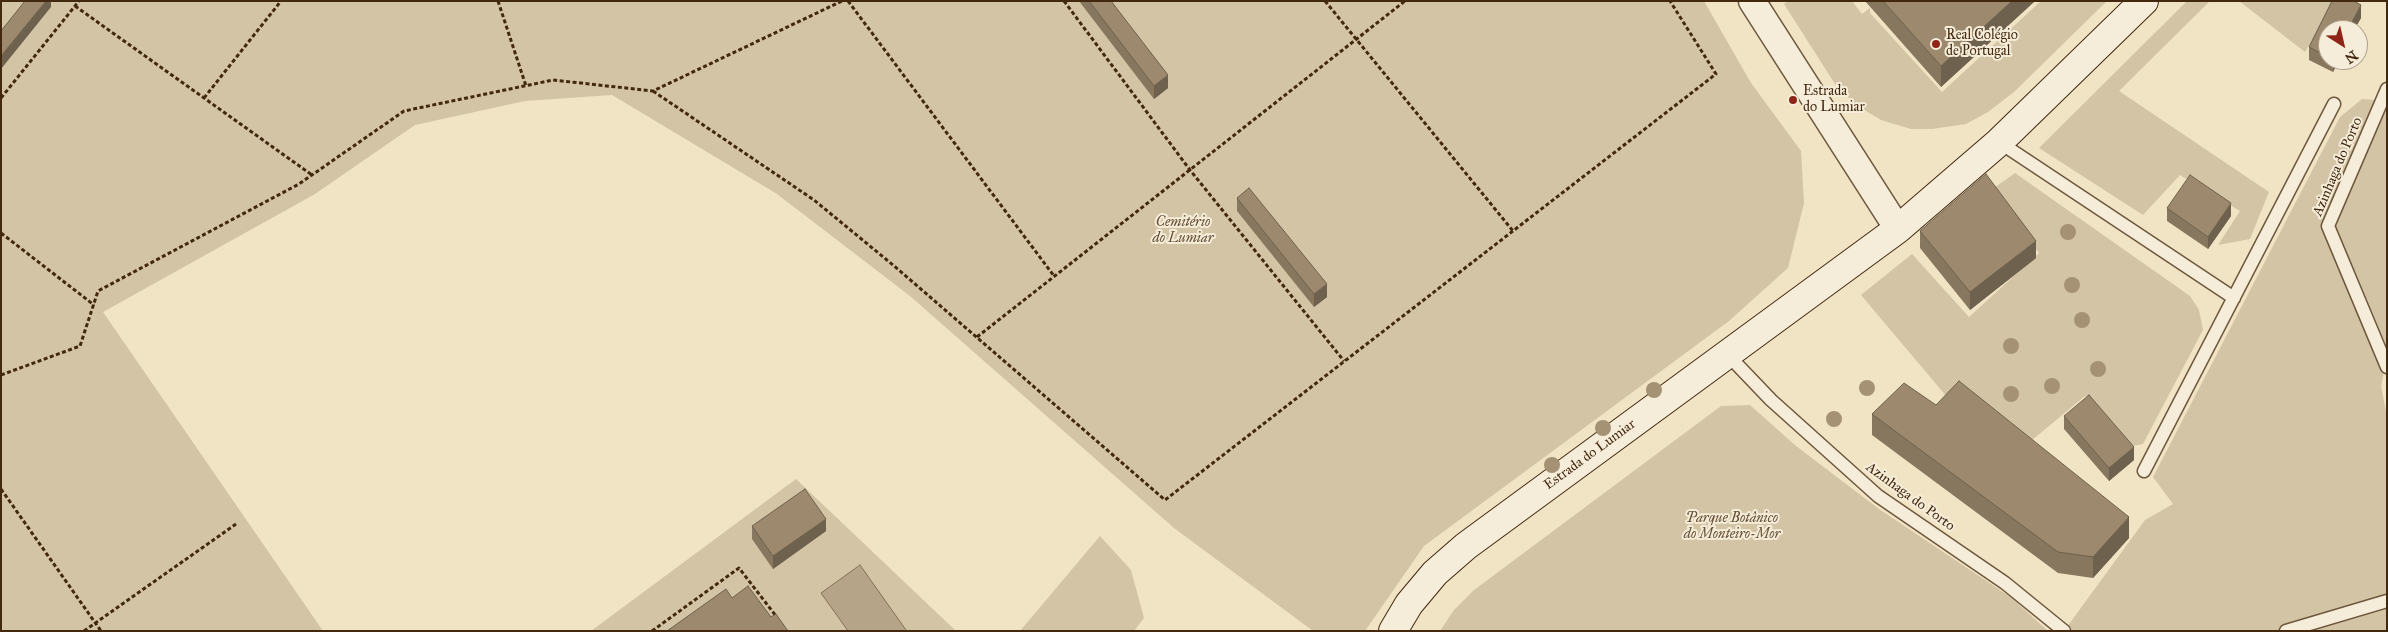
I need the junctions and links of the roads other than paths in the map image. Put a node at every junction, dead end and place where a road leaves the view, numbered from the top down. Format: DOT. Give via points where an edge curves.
graph roads {
  1 [pos="1752,1"];
  2 [pos="2144,1"];
  3 [pos="2387,89"];
  4 [pos="2334,104"];
  5 [pos="1999,142"];
  6 [pos="1898,229"];
  7 [pos="2234,298"];
  8 [pos="1727,354"];
  9 [pos="2387,367"];
  10 [pos="2144,471"];
  11 [pos="2387,600"];
  12 [pos="1393,631"];
  13 [pos="2064,631"];
  14 [pos="2286,631"];
  1 -- 6 [label="street"];
  2 -- 5 [label="street, Estrada do Lumiar"];
  3 -- 9 [label="lane, Azinhaga do Porto" via="2328,226"];
  4 -- 7 [label="lane"];
  5 -- 6 [label="street, Estrada do Lumiar"];
  5 -- 7 [label="lane"];
  6 -- 8 [label="street, Estrada do Lumiar"];
  7 -- 10 [label="lane"];
  8 -- 12 [label="street, Estrada do Lumiar" via="1466,546 1429,581"];
  8 -- 13 [label="lane, Azinhaga do Porto" via="1771,400 1878,496 2005,583"];
  11 -- 14 [label="lane"];
}
